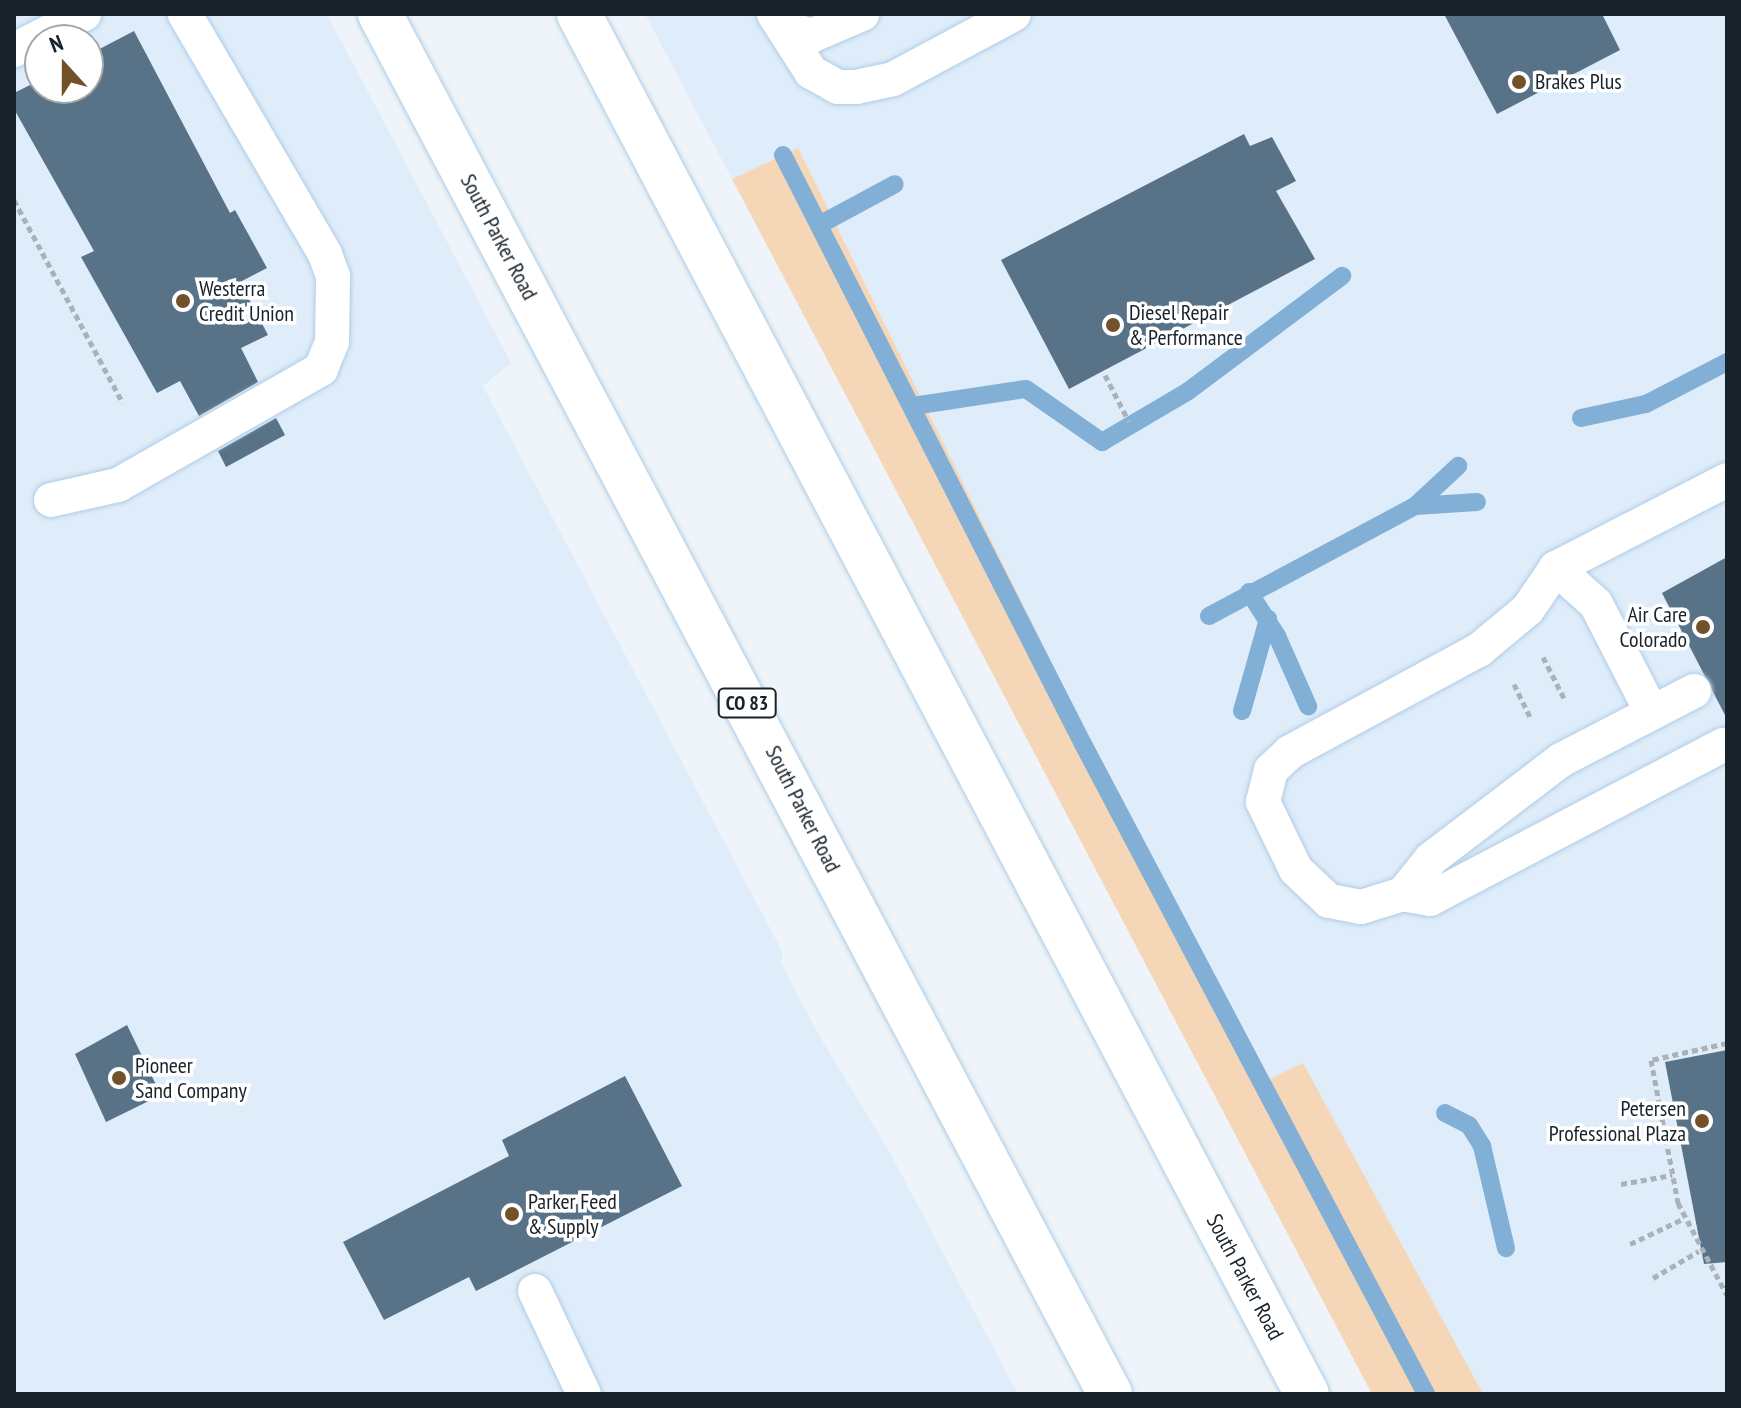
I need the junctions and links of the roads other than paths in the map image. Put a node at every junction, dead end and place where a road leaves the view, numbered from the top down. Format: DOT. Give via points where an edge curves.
graph roads {
  1 [pos="84,14"];
  2 [pos="185,14"];
  3 [pos="380,14"];
  4 [pos="579,14"];
  5 [pos="774,14"];
  6 [pos="862,14"];
  7 [pos="1014,14"];
  8 [pos="14,50"];
  9 [pos="1727,480"];
  10 [pos="51,500"];
  11 [pos="1556,568"];
  12 [pos="1694,691"];
  13 [pos="1651,711"];
  14 [pos="1723,745"];
  15 [pos="1403,894"];
  16 [pos="535,1291"];
  17 [pos="584,1394"];
  18 [pos="1110,1394"];
  19 [pos="1307,1394"];
  1 -- 8 [label="lane"];
  2 -- 10 [label="lane" via="325,254 335,299 332,342 321,369 118,485"];
  3 -- 18 [label="highway, South Parker Road / CO 83"];
  4 -- 19 [label="highway, South Parker Road"];
  5 -- 6 [label="lane" via="783,26 811,36"];
  5 -- 7 [label="lane" via="811,72 838,87 893,79"];
  9 -- 11 [label="lane"];
  11 -- 13 [label="lane" via="1596,604"];
  11 -- 15 [label="lane" via="1528,609 1479,650 1290,752 1271,770 1264,788 1266,819 1310,886 1329,901 1361,907"];
  12 -- 13 [label="lane"];
  13 -- 15 [label="lane" via="1561,760 1431,859"];
  14 -- 15 [label="lane" via="1430,899"];
  16 -- 17 [label="lane"];
}
